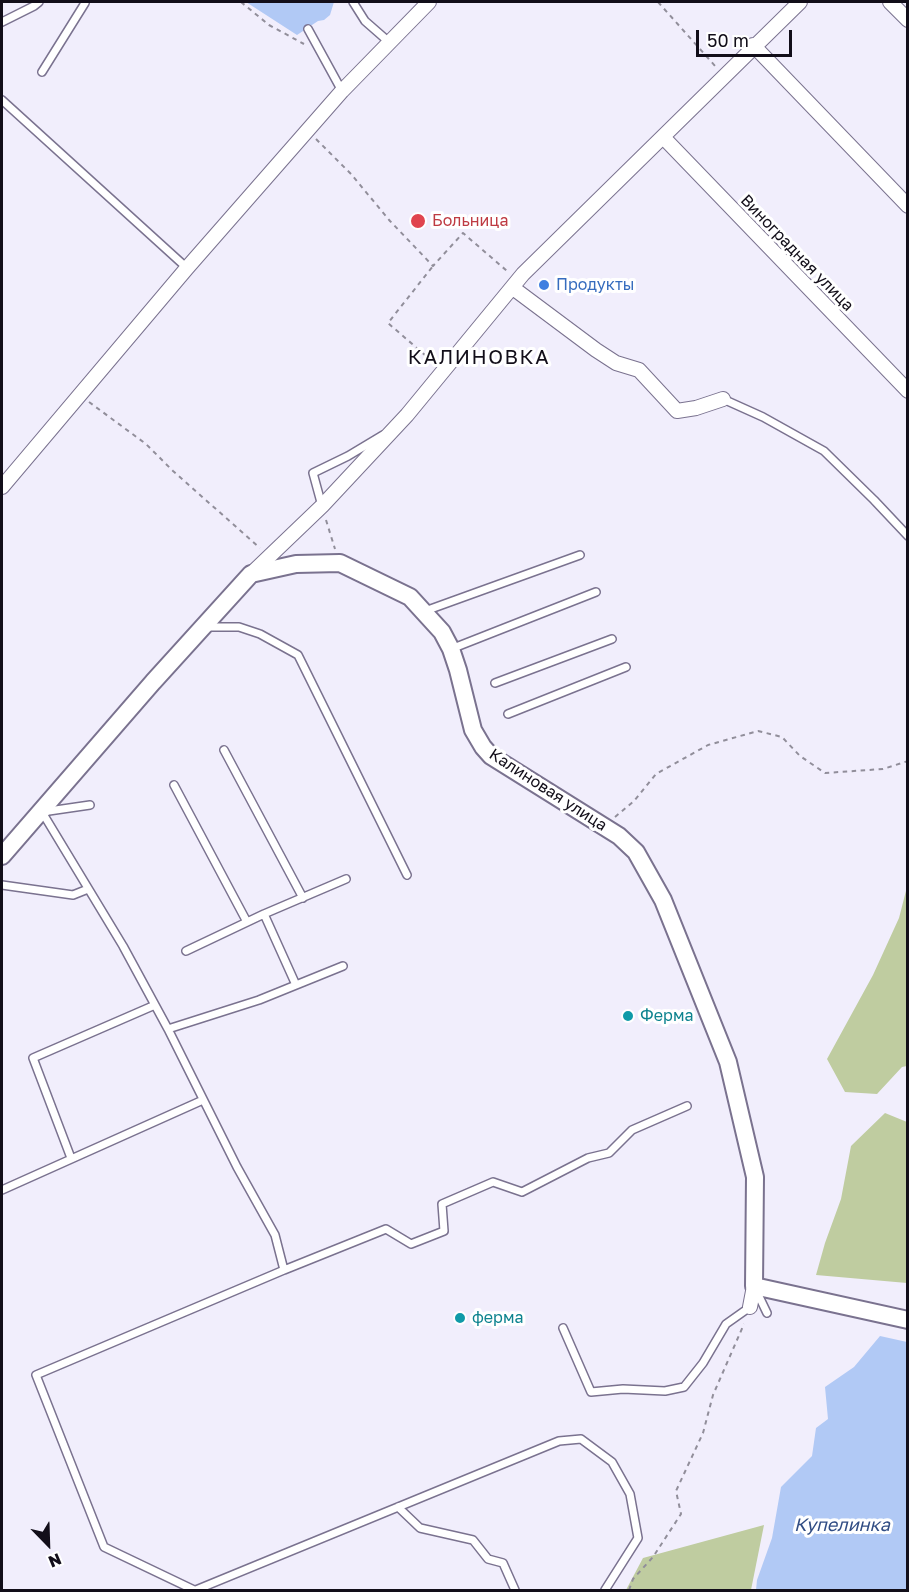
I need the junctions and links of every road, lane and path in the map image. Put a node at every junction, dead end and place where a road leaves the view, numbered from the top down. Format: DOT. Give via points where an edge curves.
graph roads {
  1 [pos="39,2"];
  2 [pos="84,2"];
  3 [pos="241,2"];
  4 [pos="353,2"];
  5 [pos="429,2"];
  6 [pos="658,2"];
  7 [pos="800,2"];
  8 [pos="890,2"];
  9 [pos="908,20"];
  10 [pos="2,22"];
  11 [pos="308,29"];
  12 [pos="389,42"];
  13 [pos="753,45"];
  14 [pos="320,51"];
  15 [pos="42,72"];
  16 [pos="723,76"];
  17 [pos="342,91"];
  18 [pos="2,100"];
  19 [pos="307,131"];
  20 [pos="663,137"];
  21 [pos="908,206"];
  22 [pos="433,266"];
  23 [pos="187,268"];
  24 [pos="507,271"];
  25 [pos="513,288"];
  26 [pos="437,366"];
  27 [pos="908,391"];
  28 [pos="80,395"];
  29 [pos="723,399"];
  30 [pos="398,425"];
  31 [pos="2,486"];
  32 [pos="322,506"];
  33 [pos="908,536"];
  34 [pos="580,555"];
  35 [pos="270,556"];
  36 [pos="340,563"];
  37 [pos="251,574"];
  38 [pos="596,592"];
  39 [pos="424,611"];
  40 [pos="202,627"];
  41 [pos="612,639"];
  42 [pos="451,649"];
  43 [pos="626,667"];
  44 [pos="495,683"];
  45 [pos="508,714"];
  46 [pos="224,750"];
  47 [pos="908,761"];
  48 [pos="174,785"];
  49 [pos="90,805"];
  50 [pos="42,812"];
  51 [pos="604,827"];
  52 [pos="2,856"];
  53 [pos="406,875"];
  54 [pos="346,879"];
  55 [pos="2,885"];
  56 [pos="88,889"];
  57 [pos="303,898"];
  58 [pos="264,914"];
  59 [pos="247,922"];
  60 [pos="186,951"];
  61 [pos="343,966"];
  62 [pos="296,985"];
  63 [pos="155,1005"];
  64 [pos="168,1029"];
  65 [pos="203,1100"];
  66 [pos="687,1106"];
  67 [pos="71,1158"];
  68 [pos="2,1190"];
  69 [pos="284,1270"];
  70 [pos="754,1286"];
  71 [pos="750,1307"];
  72 [pos="767,1312"];
  73 [pos="908,1320"];
  74 [pos="562,1328"];
  75 [pos="398,1507"];
  76 [pos="195,1590"];
  77 [pos="516,1590"];
  78 [pos="605,1590"];
  79 [pos="629,1590"];
  1 -- 10 [label="lane"];
  2 -- 15 [label="lane"];
  3 -- 14 [label="path" via="269,25"];
  4 -- 12 [label="lane" via="365,21"];
  5 -- 12 [label="street"];
  6 -- 16 [label="path"];
  7 -- 13 [label="street"];
  8 -- 9 [label="street"];
  11 -- 14 [label="lane"];
  12 -- 17 [label="street"];
  13 -- 16 [label="street"];
  13 -- 21 [label="street"];
  14 -- 17 [label="lane"];
  16 -- 20 [label="street"];
  17 -- 19 [label="street"];
  18 -- 23 [label="lane"];
  19 -- 22 [label="path"];
  19 -- 23 [label="street"];
  20 -- 25 [label="street"];
  20 -- 27 [label="street, Виноградная улица"];
  22 -- 24 [label="path" via="464,233"];
  22 -- 26 [label="path" via="388,323"];
  23 -- 28 [label="street"];
  25 -- 29 [label="street" via="596,350 616,363 639,370 677,411"];
  25 -- 30 [label="street"];
  28 -- 31 [label="street"];
  28 -- 35 [label="path" via="146,444"];
  29 -- 33 [label="lane" via="824,451"];
  30 -- 32 [label="street"];
  30 -- 32 [label="lane" via="313,473"];
  32 -- 35 [label="street"];
  32 -- 36 [label="path"];
  34 -- 39 [label="lane"];
  35 -- 37 [label="street"];
  36 -- 37 [label="street, Калиновая улица" via="296,564"];
  36 -- 39 [label="street, Калиновая улица" via="410,597"];
  37 -- 40 [label="street"];
  38 -- 42 [label="lane"];
  39 -- 42 [label="street, Калиновая улица"];
  40 -- 50 [label="street"];
  40 -- 53 [label="lane" via="239,627 298,655"];
  41 -- 44 [label="lane"];
  42 -- 51 [label="street, Калиновая улица" via="473,730 483,747 491,756"];
  43 -- 45 [label="lane"];
  46 -- 57 [label="lane"];
  47 -- 51 [label="path" via="883,769 825,773 800,756 782,737 759,731 708,745 656,774 634,801"];
  48 -- 59 [label="lane"];
  49 -- 50 [label="lane"];
  50 -- 52 [label="street"];
  50 -- 56 [label="lane"];
  51 -- 70 [label="street, Калиновая улица" via="636,852 649,872 728,1062 755,1177"];
  54 -- 57 [label="lane"];
  55 -- 56 [label="lane" via="73,895"];
  56 -- 63 [label="lane"];
  57 -- 58 [label="lane"];
  58 -- 59 [label="lane"];
  58 -- 62 [label="lane"];
  59 -- 60 [label="lane"];
  61 -- 62 [label="lane"];
  62 -- 64 [label="lane"];
  63 -- 64 [label="lane"];
  63 -- 67 [label="lane" via="33,1058"];
  64 -- 65 [label="lane"];
  65 -- 67 [label="lane"];
  65 -- 69 [label="lane" via="275,1235"];
  66 -- 69 [label="lane" via="632,1130 609,1153 588,1158 522,1192 493,1182 442,1204 444,1231 411,1244 386,1229"];
  67 -- 68 [label="lane"];
  69 -- 76 [label="lane" via="36,1375 104,1547"];
  70 -- 71 [label="street"];
  70 -- 72 [label="lane"];
  70 -- 73 [label="street"];
  71 -- 74 [label="lane" via="726,1324 684,1387 665,1391 591,1392"];
  71 -- 79 [label="path" via="713,1395 703,1433 676,1491 681,1514"];
  75 -- 76 [label="lane"];
  75 -- 77 [label="lane" via="420,1528 473,1540 488,1558 503,1563"];
  75 -- 78 [label="lane" via="559,1441 581,1439 612,1462 630,1494 638,1538"];
}
